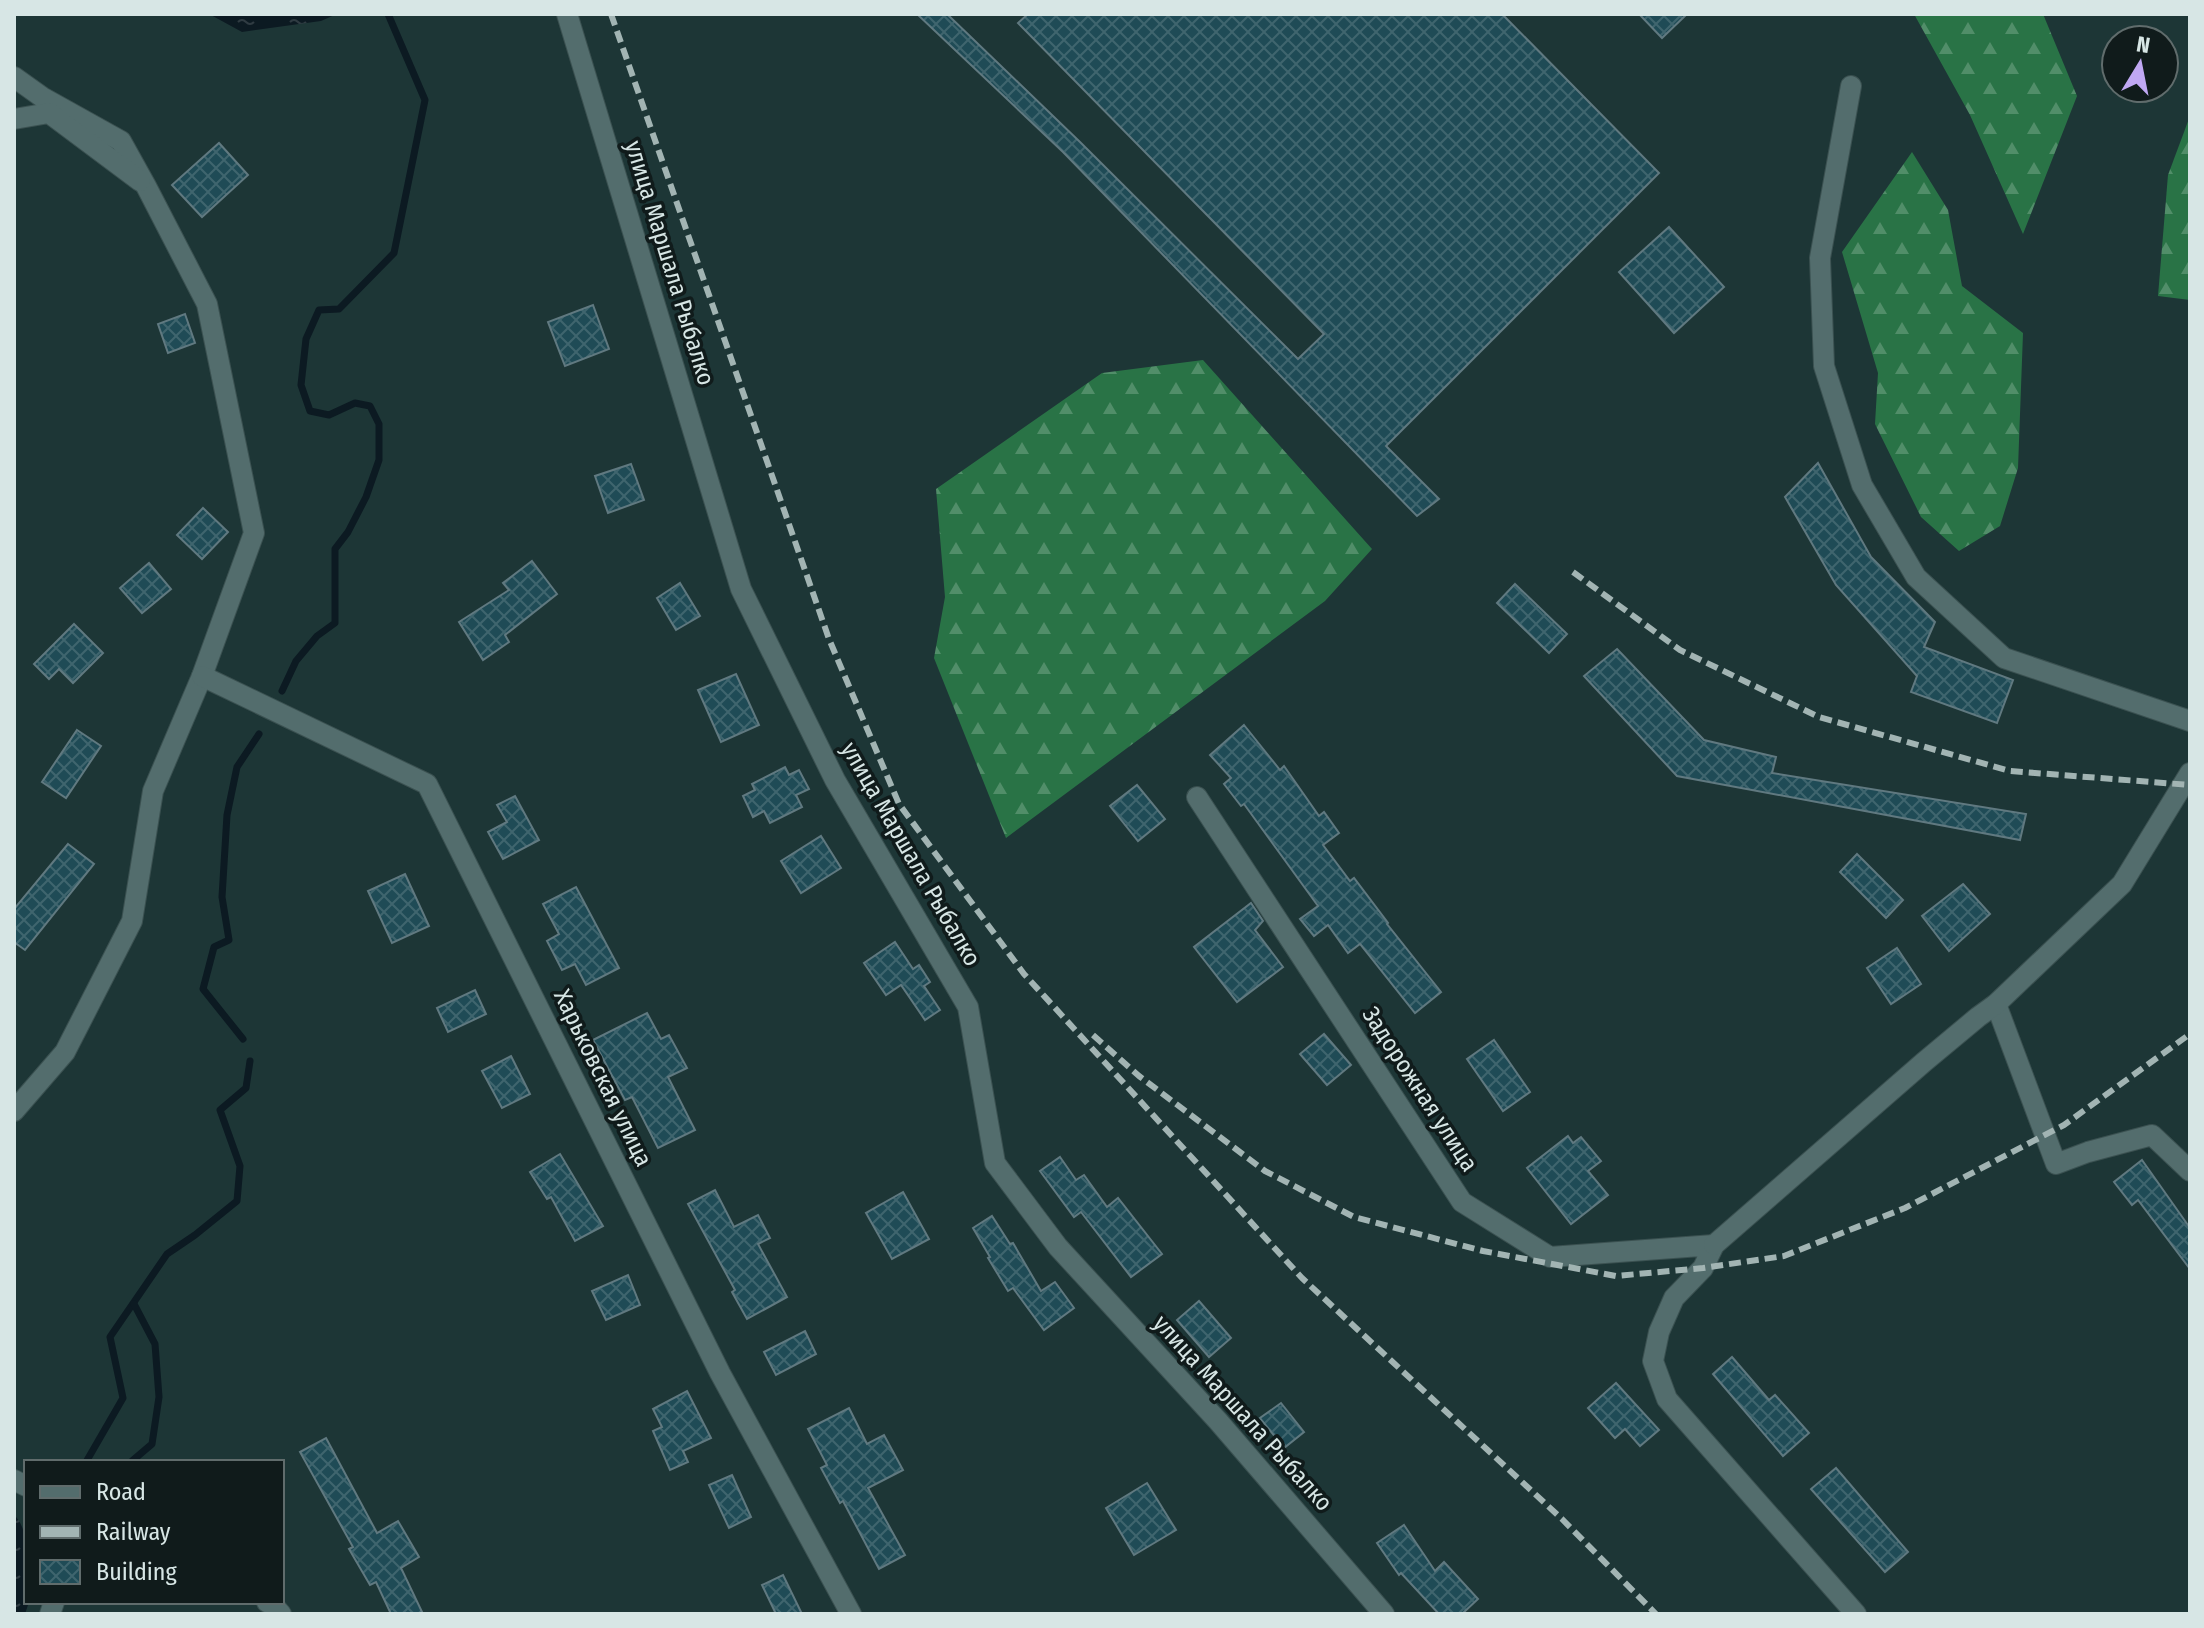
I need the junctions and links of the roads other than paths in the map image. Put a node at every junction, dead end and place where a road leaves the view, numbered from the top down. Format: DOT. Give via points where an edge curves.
graph roads {
  1 [pos="567,14"];
  2 [pos="14,77"];
  3 [pos="1851,86"];
  4 [pos="14,119"];
  5 [pos="146,186"];
  6 [pos="202,676"];
  7 [pos="2190,721"];
  8 [pos="2190,773"];
  9 [pos="1197,797"];
  10 [pos="1996,1004"];
  11 [pos="14,1111"];
  12 [pos="2190,1171"];
  13 [pos="1714,1245"];
  14 [pos="851,1614"];
  15 [pos="1384,1614"];
  16 [pos="1856,1614"];
  1 -- 15 [label="street, улица Маршала Рыбалко" via="741,589 835,780 968,1007 995,1163 1058,1247 1218,1421"];
  2 -- 5 [label="street" via="121,141"];
  3 -- 7 [label="street" via="1820,258 1824,366 1862,485 1916,577 2004,658"];
  4 -- 5 [label="street" via="49,113"];
  5 -- 6 [label="street" via="207,304 254,533"];
  6 -- 11 [label="street" via="153,791 132,921 65,1052"];
  6 -- 14 [label="street, Харьковская улица" via="427,784 720,1373"];
  8 -- 10 [label="street" via="2122,884"];
  9 -- 13 [label="street, Задорожная улица" via="1462,1202 1550,1257"];
  10 -- 12 [label="street" via="2056,1164 2152,1135"];
  10 -- 13 [label="street"];
  13 -- 16 [label="street" via="1703,1268 1674,1298 1659,1332 1653,1361 1667,1399"];
}
